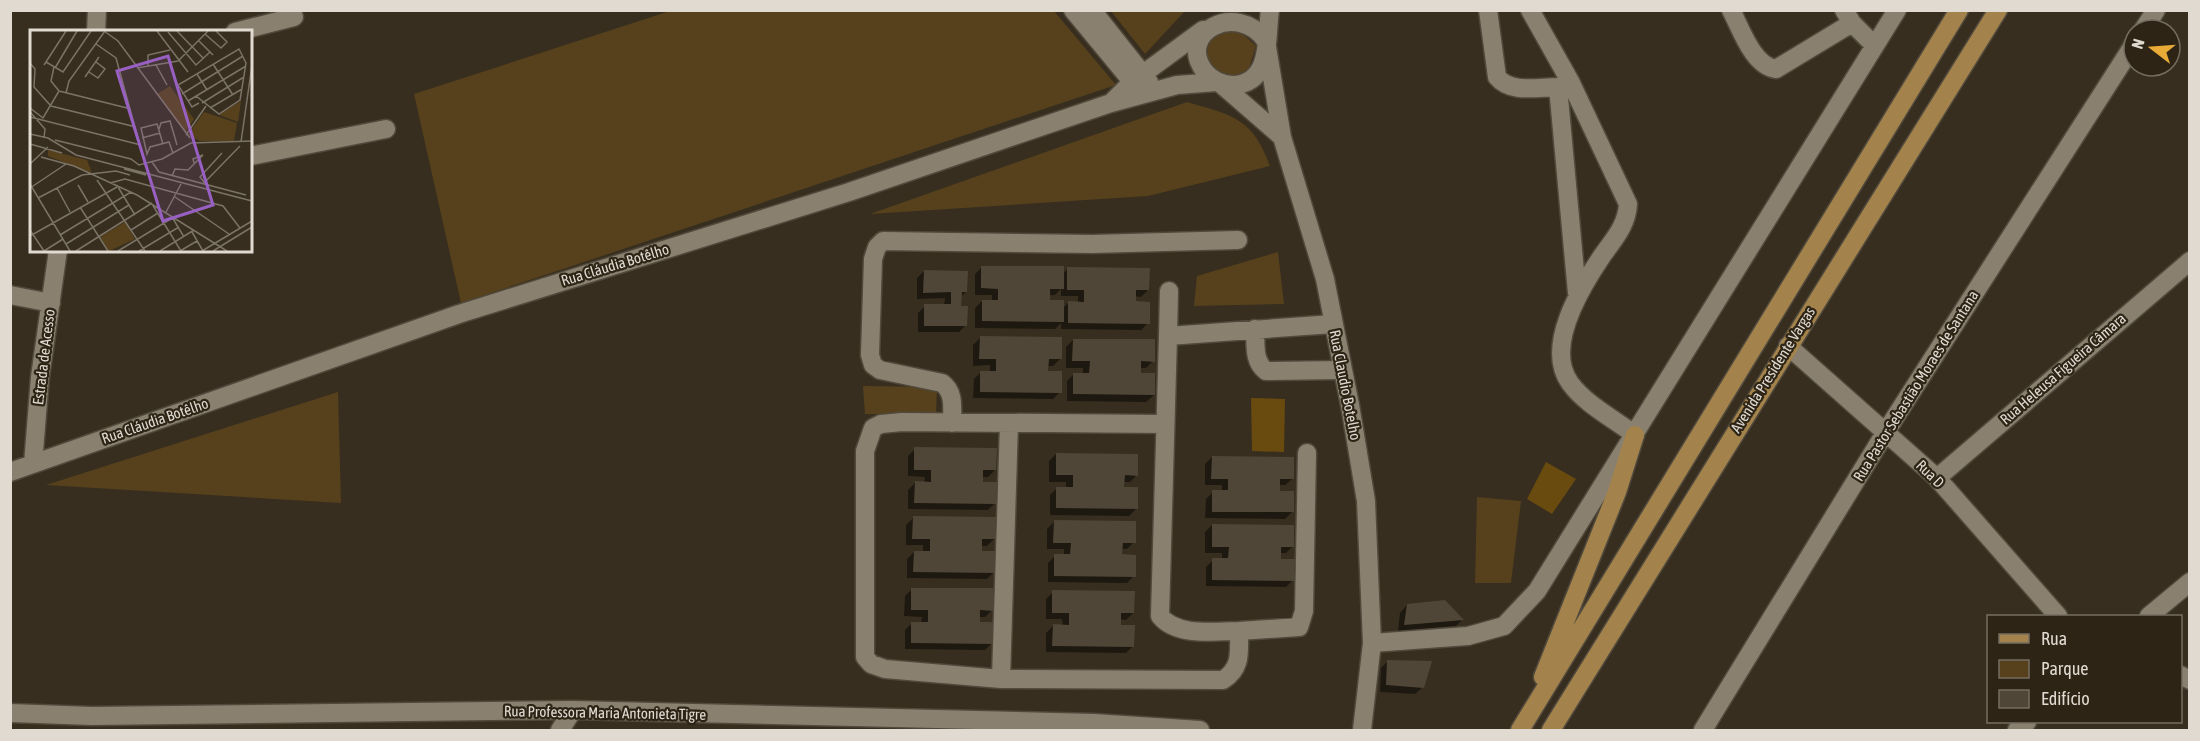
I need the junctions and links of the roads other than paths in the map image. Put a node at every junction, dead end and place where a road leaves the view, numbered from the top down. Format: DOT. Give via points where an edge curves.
graph roads {
  1 [pos="97,10"];
  2 [pos="1073,10"];
  3 [pos="1092,10"];
  4 [pos="1270,10"];
  5 [pos="1488,10"];
  6 [pos="1530,10"];
  7 [pos="1731,10"];
  8 [pos="1897,10"];
  9 [pos="1959,10"];
  10 [pos="1998,10"];
  11 [pos="294,17"];
  12 [pos="1848,17"];
  13 [pos="1212,20"];
  14 [pos="96,30"];
  15 [pos="243,30"];
  16 [pos="1266,44"];
  17 [pos="1875,45"];
  18 [pos="2122,63"];
  19 [pos="1219,82"];
  20 [pos="1143,85"];
  21 [pos="1565,85"];
  22 [pos="386,129"];
  23 [pos="1282,137"];
  24 [pos="252,156"];
  25 [pos="1238,240"];
  26 [pos="58,252"];
  27 [pos="2190,261"];
  28 [pos="1169,291"];
  29 [pos="1577,292"];
  30 [pos="10,295"];
  31 [pos="51,303"];
  32 [pos="1333,324"];
  33 [pos="1256,329"];
  34 [pos="1168,336"];
  35 [pos="1788,346"];
  36 [pos="1342,370"];
  37 [pos="952,423"];
  38 [pos="1008,423"];
  39 [pos="1165,424"];
  40 [pos="1885,432"];
  41 [pos="1635,435"];
  42 [pos="1307,453"];
  43 [pos="33,464"];
  44 [pos="10,472"];
  45 [pos="1936,477"];
  46 [pos="2190,582"];
  47 [pos="2057,615"];
  48 [pos="2150,615"];
  49 [pos="1239,631"];
  50 [pos="1372,643"];
  51 [pos="1000,679"];
  52 [pos="573,710"];
  53 [pos="10,713"];
  54 [pos="821,724"];
  55 [pos="1525,724"];
  56 [pos="1092,727"];
  57 [pos="561,730"];
  58 [pos="1200,730"];
  59 [pos="1362,730"];
  60 [pos="1551,730"];
  61 [pos="1703,730"];
  1 -- 14 [label="street"];
  2 -- 20 [label="street"];
  3 -- 20 [label="street"];
  4 -- 16 [label="street, Rua Claudio Botelho"];
  5 -- 21 [label="street" via="1497,77 1503,84 1513,88"];
  6 -- 21 [label="street"];
  7 -- 12 [label="street" via="1759,61 1776,69"];
  8 -- 17 [label="street"];
  9 -- 55 [label="main road, Avenida Presidente Vargas"];
  10 -- 35 [label="main road, Avenida Presidente Vargas"];
  11 -- 15 [label="street"];
  12 -- 17 [label="street"];
  13 -- 16 [label="street" via="1229,14 1245,17 1258,27"];
  13 -- 19 [label="street" via="1197,53 1200,65"];
  13 -- 20 [label="street"];
  16 -- 19 [label="street" via="1265,60 1248,81 1235,85"];
  16 -- 23 [label="street, Rua Claudio Botelho"];
  17 -- 41 [label="street"];
  18 -- 40 [label="street, Rua Pastor Sebastião Moraes de Santana"];
  19 -- 20 [label="street, Rua Cláudia Botêlho"];
  19 -- 23 [label="street"];
  20 -- 43 [label="street, Rua Cláudia Botêlho" via="1111,103 849,192 459,314"];
  21 -- 29 [label="street"];
  21 -- 29 [label="street" via="1628,204 1627,219"];
  22 -- 24 [label="street"];
  23 -- 32 [label="street, Rua Claudio Botelho" via="1325,279"];
  25 -- 37 [label="street" via="1092,244 883,242 873,259 873,365 948,388"];
  26 -- 31 [label="street, Estrada de Acesso"];
  27 -- 45 [label="street, Rua Heleusa Figueira Câmara"];
  28 -- 34 [label="street"];
  29 -- 41 [label="street" via="1561,347 1561,367 1578,392"];
  30 -- 31 [label="street"];
  31 -- 43 [label="street, Estrada de Acesso"];
  32 -- 33 [label="street"];
  32 -- 36 [label="street, Rua Claudio Botelho"];
  33 -- 34 [label="street"];
  33 -- 36 [label="street" via="1256,358 1266,372"];
  34 -- 39 [label="street"];
  35 -- 40 [label="street, Rua D"];
  35 -- 60 [label="main road, Avenida Presidente Vargas"];
  36 -- 50 [label="street, Rua Claudio Botelho" via="1366,501"];
  37 -- 38 [label="street"];
  37 -- 51 [label="street" via="881,423 873,428 865,451 865,657 885,669"];
  38 -- 39 [label="street"];
  38 -- 51 [label="street"];
  39 -- 49 [label="street" via="1160,616 1167,625 1193,631"];
  40 -- 45 [label="street, Rua D"];
  40 -- 61 [label="street, Rua Pastor Sebastião Moraes de Santana"];
  41 -- 50 [label="street" via="1537,591 1504,626 1468,636"];
  41 -- 55 [label="main road" via="1617,492"];
  42 -- 49 [label="street" via="1302,622 1299,627 1288,629"];
  43 -- 44 [label="street, Rua Cláudia Botêlho"];
  45 -- 47 [label="street, Rua D"];
  46 -- 48 [label="street"];
  49 -- 51 [label="street" via="1239,665 1223,680"];
  50 -- 59 [label="street, Rua Claudio Botelho"];
  52 -- 53 [label="street, Rua Professora Maria Antonieta Tigre" via="104,716"];
  52 -- 54 [label="street, Rua Professora Maria Antonieta Tigre"];
  52 -- 57 [label="street"];
  54 -- 56 [label="street, Rua Professora Maria Antonieta Tigre"];
  56 -- 58 [label="street, Rua Professora Maria Antonieta Tigre"];
}
